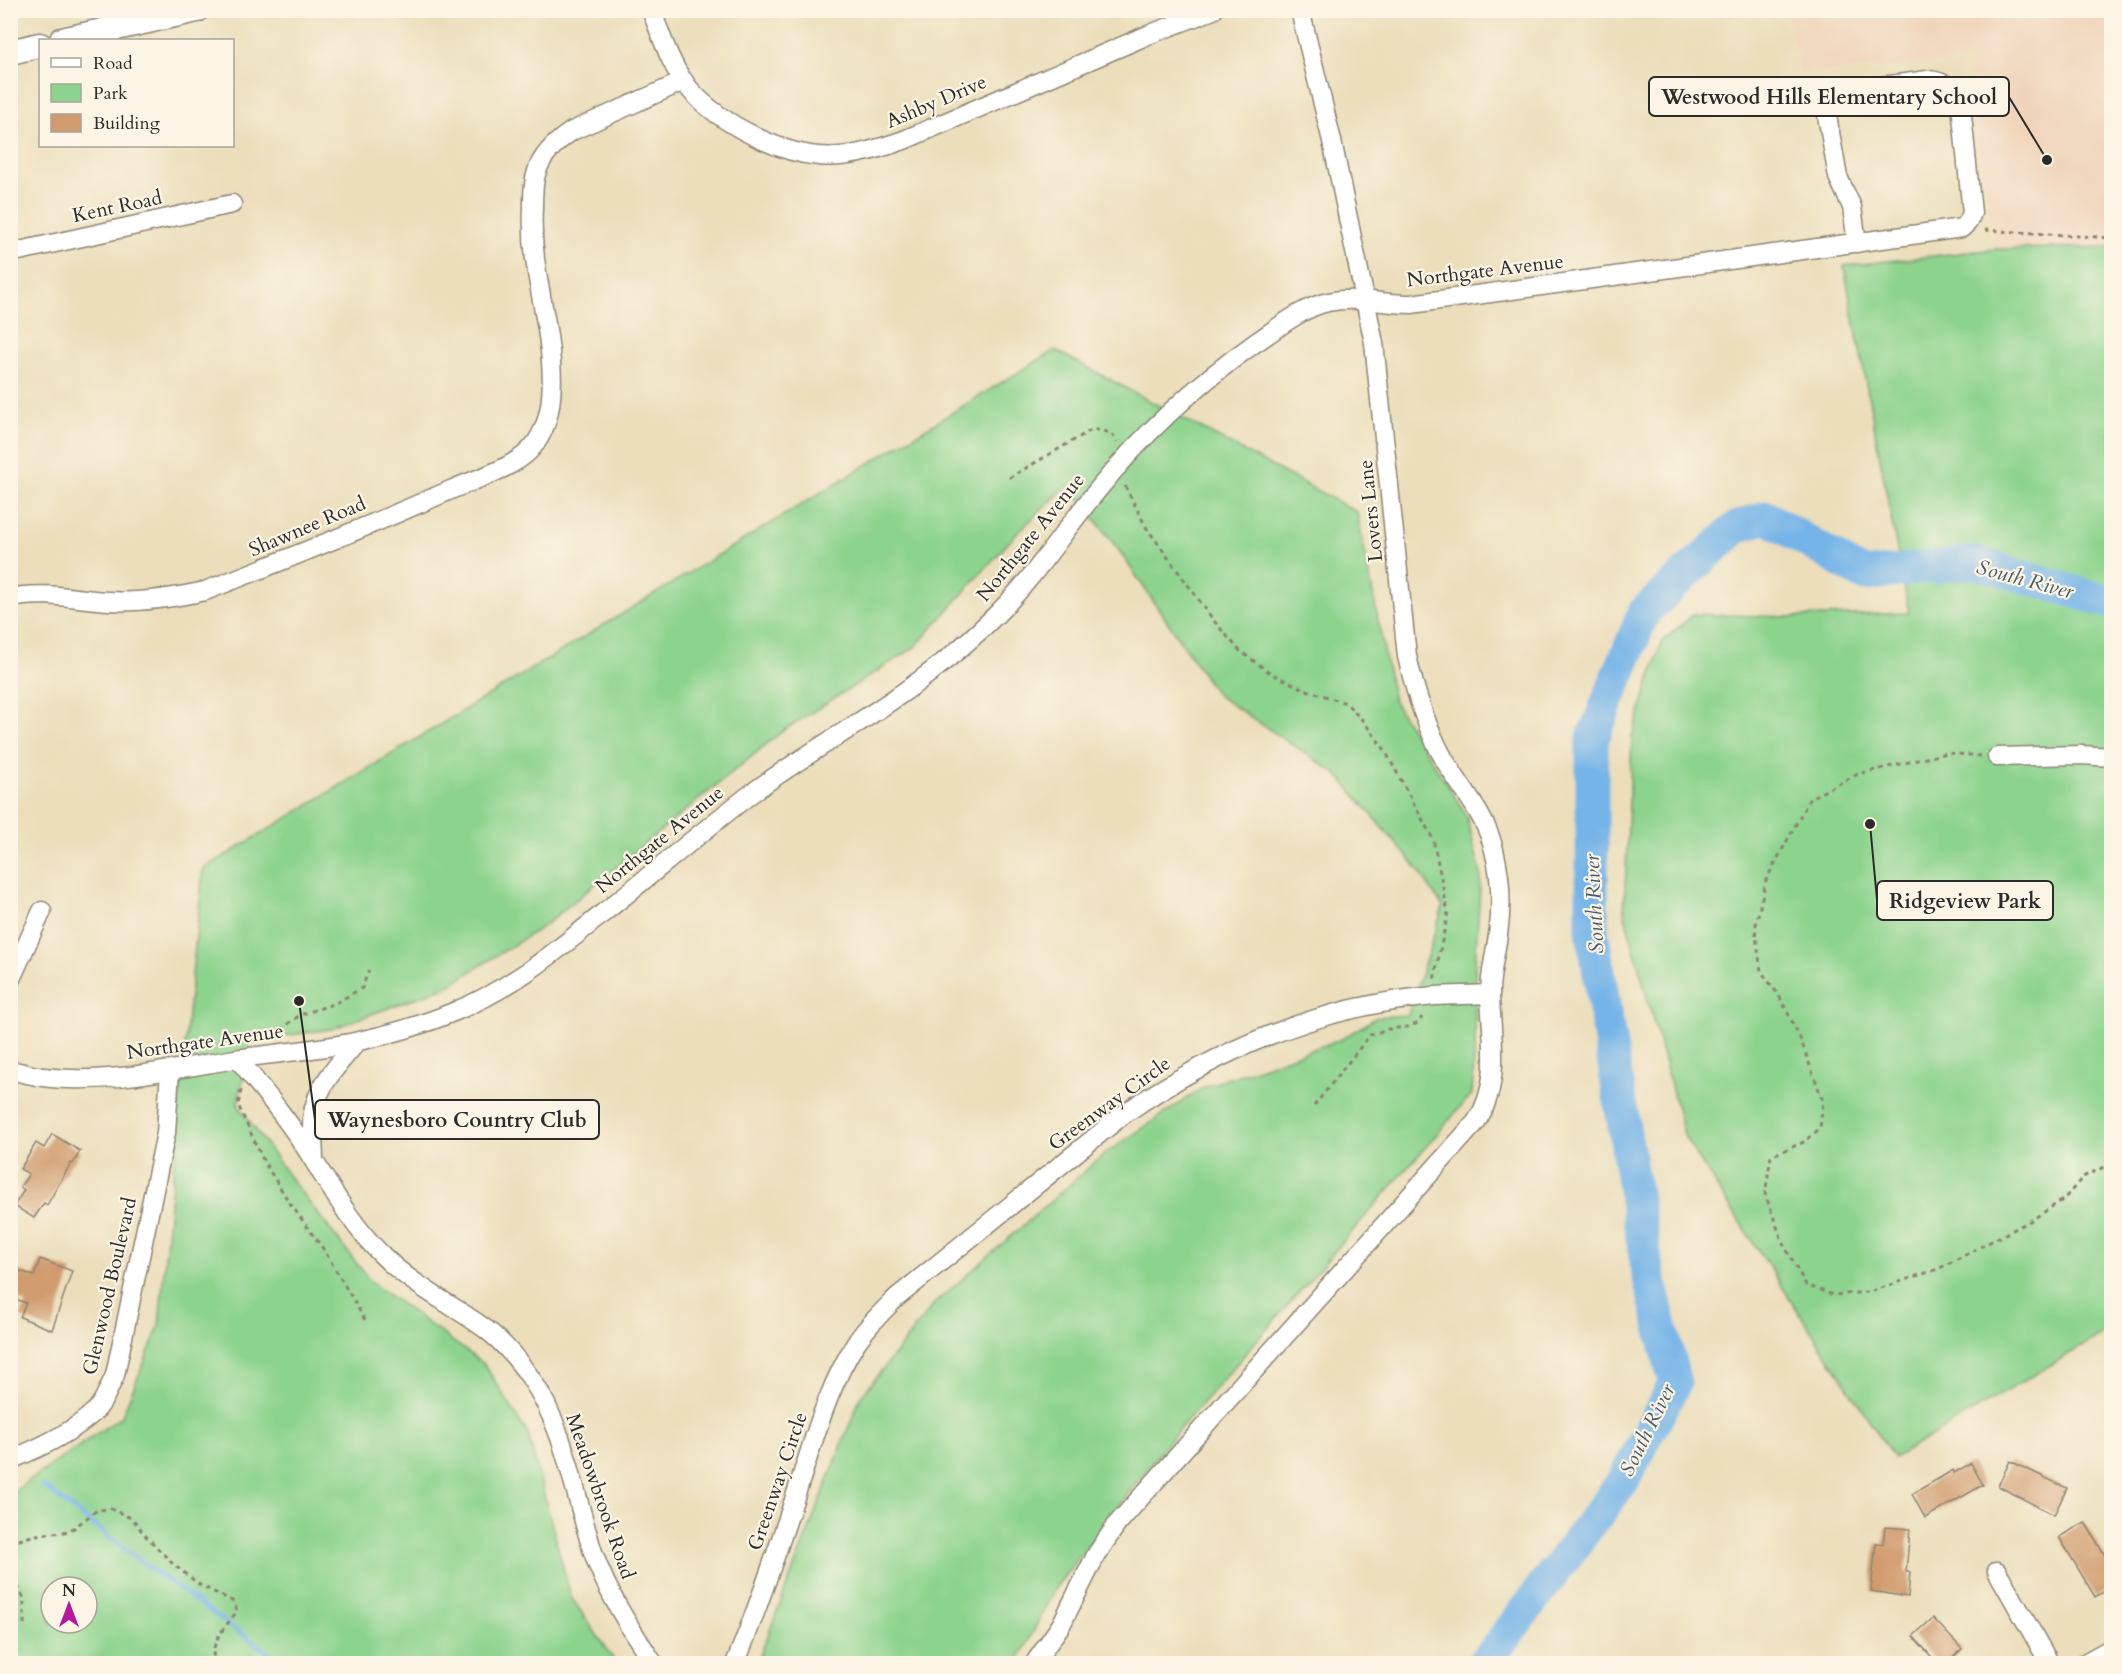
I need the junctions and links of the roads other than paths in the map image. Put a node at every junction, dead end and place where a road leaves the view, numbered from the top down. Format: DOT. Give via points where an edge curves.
graph roads {
  1 [pos="197,10"];
  2 [pos="651,10"];
  3 [pos="1213,10"];
  4 [pos="1300,10"];
  5 [pos="66,39"];
  6 [pos="39,45"];
  7 [pos="10,52"];
  8 [pos="684,81"];
  9 [pos="232,204"];
  10 [pos="1857,243"];
  11 [pos="10,253"];
  12 [pos="1365,300"];
  13 [pos="10,598"];
  14 [pos="1996,757"];
  15 [pos="2112,758"];
  16 [pos="42,911"];
  17 [pos="10,981"];
  18 [pos="1490,994"];
  19 [pos="357,1042"];
  20 [pos="238,1059"];
  21 [pos="10,1070"];
  22 [pos="171,1070"];
  23 [pos="314,1161"];
  24 [pos="10,1460"];
  25 [pos="1997,1571"];
  26 [pos="2112,1648"];
  27 [pos="654,1664"];
  28 [pos="735,1664"];
  29 [pos="1034,1664"];
  30 [pos="2050,1664"];
  31 [pos="2083,1664"];
  1 -- 5 [label="main road"];
  2 -- 8 [label="street, Ashby Drive"];
  3 -- 8 [label="street, Ashby Drive" via="904,140 843,156 818,156 751,134 720,117"];
  4 -- 12 [label="street, Lovers Lane"];
  6 -- 7 [label="main road"];
  8 -- 13 [label="street, Shawnee Road" via="572,131 546,153 537,169 532,223 550,358 549,417 542,434 516,461 205,591 138,602 48,595"];
  9 -- 11 [label="street, Kent Road"];
  10 -- 10 [label="street, Northgate Avenue" via="1965,225 1972,213 1961,105 1948,86 1928,80 1837,92 1830,97 1826,110 1838,177 1852,207"];
  10 -- 12 [label="street, Northgate Avenue" via="1411,304"];
  12 -- 18 [label="street, Lovers Lane" via="1374,343 1407,656 1415,692 1443,758 1476,806 1494,849 1500,910"];
  12 -- 19 [label="street, Northgate Avenue" via="1350,299 1310,308 1232,360 1187,397 1119,465 1035,572 964,645 918,682 754,792 539,966 455,1011"];
  14 -- 15 [label="street"];
  16 -- 17 [label="street"];
  18 -- 28 [label="street, Greenway Circle" via="1431,997 1354,1010 1266,1036 1205,1063 1124,1114 896,1298 873,1321 841,1368 759,1606"];
  18 -- 29 [label="street" via="1493,1077 1482,1113 1117,1524 1096,1555 1061,1625"];
  19 -- 20 [label="street, Northgate Avenue"];
  19 -- 23 [label="street" via="318,1092 312,1126"];
  20 -- 22 [label="street, Northgate Avenue"];
  20 -- 23 [label="street, Meadowbrook Road" via="276,1104"];
  21 -- 22 [label="street, Northgate Avenue" via="72,1079"];
  22 -- 24 [label="street, Glenwood Boulevard" via="166,1133 115,1375 97,1409 76,1426"];
  23 -- 27 [label="street, Meadowbrook Road" via="350,1218 381,1254 406,1276 488,1331 531,1378 563,1445 606,1586"];
  25 -- 30 [label="street"];
  26 -- 31 [label="street"];
}
